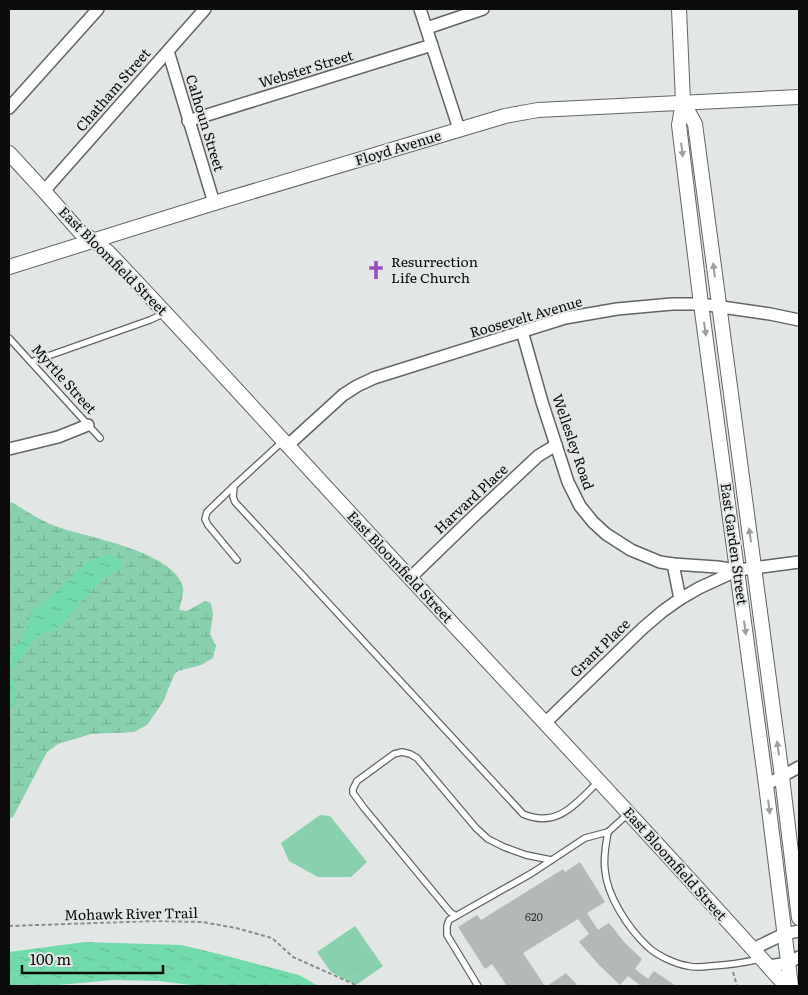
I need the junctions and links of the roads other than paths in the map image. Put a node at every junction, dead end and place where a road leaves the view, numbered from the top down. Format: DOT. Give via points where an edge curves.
graph roads {
  1 [pos="98,9"];
  2 [pos="205,9"];
  3 [pos="420,9"];
  4 [pos="483,9"];
  5 [pos="679,9"];
  6 [pos="427,28"];
  7 [pos="432,45"];
  8 [pos="168,50"];
  9 [pos="799,97"];
  10 [pos="683,102"];
  11 [pos="9,108"];
  12 [pos="188,121"];
  13 [pos="458,129"];
  14 [pos="9,153"];
  15 [pos="44,191"];
  16 [pos="214,203"];
  17 [pos="96,241"];
  18 [pos="9,268"];
  19 [pos="701,304"];
  20 [pos="719,306"];
  21 [pos="166,313"];
  22 [pos="799,320"];
  23 [pos="522,331"];
  24 [pos="9,338"];
  25 [pos="31,362"];
  26 [pos="88,425"];
  27 [pos="100,438"];
  28 [pos="285,443"];
  29 [pos="556,445"];
  30 [pos="9,450"];
  31 [pos="234,486"];
  32 [pos="237,560"];
  33 [pos="799,562"];
  34 [pos="673,564"];
  35 [pos="754,568"];
  36 [pos="738,570"];
  37 [pos="410,578"];
  38 [pos="680,599"];
  39 [pos="545,723"];
  40 [pos="799,768"];
  41 [pos="782,777"];
  42 [pos="599,782"];
  43 [pos="766,786"];
  44 [pos="629,813"];
  45 [pos="608,832"];
  46 [pos="551,860"];
  47 [pos="456,916"];
  48 [pos="799,918"];
  49 [pos="799,931"];
  50 [pos="784,934"];
  51 [pos="761,958"];
  52 [pos="794,960"];
  53 [pos="478,986"];
  54 [pos="786,986"];
  55 [pos="791,986"];
  1 -- 11 [label="street"];
  2 -- 8 [label="street, Chatham Street"];
  3 -- 6 [label="street"];
  4 -- 6 [label="street"];
  5 -- 10 [label="street, East Garden Street"];
  6 -- 7 [label="street"];
  7 -- 12 [label="street, Webster Street"];
  7 -- 13 [label="street"];
  8 -- 12 [label="street, Calhoun Street"];
  8 -- 15 [label="street, Chatham Street"];
  9 -- 10 [label="street, Floyd Avenue"];
  10 -- 13 [label="street, Floyd Avenue" via="538,110"];
  10 -- 19 [label="street, East Garden Street, one-way" via="679,125"];
  20 -- 10 [label="street, East Garden Street, one-way" via="695,124"];
  12 -- 16 [label="street, Calhoun Street"];
  13 -- 16 [label="street, Floyd Avenue"];
  14 -- 15 [label="street, East Bloomfield Street"];
  15 -- 17 [label="street, East Bloomfield Street" via="80,232"];
  16 -- 17 [label="street, Floyd Avenue"];
  17 -- 18 [label="street, Floyd Avenue"];
  17 -- 21 [label="street, East Bloomfield Street"];
  19 -- 20 [label="street, Roosevelt Avenue"];
  19 -- 23 [label="street, Roosevelt Avenue" via="618,309 565,318"];
  19 -- 36 [label="street, East Garden Street, one-way"];
  20 -- 22 [label="street, Roosevelt Avenue"];
  35 -- 20 [label="street, East Garden Street, one-way"];
  21 -- 25 [label="lane"];
  21 -- 28 [label="street, East Bloomfield Street"];
  23 -- 28 [label="street, Roosevelt Avenue" via="357,386"];
  23 -- 29 [label="street, Wellesley Road"];
  24 -- 25 [label="lane, Myrtle Street"];
  25 -- 26 [label="lane, Myrtle Street"];
  26 -- 27 [label="lane, Myrtle Street"];
  26 -- 30 [label="street"];
  28 -- 31 [label="lane"];
  28 -- 37 [label="street, East Bloomfield Street"];
  29 -- 34 [label="street, Wellesley Road" via="568,482 580,506 593,522 631,550"];
  29 -- 37 [label="street, Harvard Place" via="538,456"];
  31 -- 32 [label="lane" via="207,512 205,519"];
  31 -- 42 [label="lane" via="235,502 523,814 542,819 558,817"];
  33 -- 35 [label="street, Wellesley Road"];
  34 -- 36 [label="street, Wellesley Road"];
  34 -- 38 [label="street"];
  35 -- 36 [label="street, Wellesley Road"];
  41 -- 35 [label="street, East Garden Street, one-way"];
  36 -- 38 [label="street, Grant Place"];
  36 -- 43 [label="street, East Garden Street, one-way"];
  37 -- 39 [label="street, East Bloomfield Street"];
  38 -- 39 [label="street, Grant Place" via="643,628"];
  39 -- 42 [label="street, East Bloomfield Street"];
  40 -- 41 [label="street"];
  41 -- 43 [label="street"];
  41 -- 48 [label="street, East Garden Street"];
  42 -- 44 [label="street, East Bloomfield Street"];
  43 -- 50 [label="street, East Garden Street, one-way"];
  44 -- 45 [label="lane"];
  44 -- 51 [label="street, East Bloomfield Street"];
  45 -- 46 [label="lane" via="585,838"];
  45 -- 51 [label="lane" via="605,870 609,889 634,931 648,947 687,966 730,965"];
  46 -- 47 [label="lane"];
  46 -- 47 [label="lane" via="526,855 488,839 417,758 402,752 394,754 357,781 352,792"];
  47 -- 53 [label="lane" via="449,920 447,935"];
  49 -- 50 [label="street"];
  50 -- 51 [label="street"];
  50 -- 52 [label="street, East Garden Street"];
  51 -- 52 [label="street"];
  51 -- 54 [label="street, East Bloomfield Street"];
  52 -- 55 [label="street, East Garden Street"];
}
